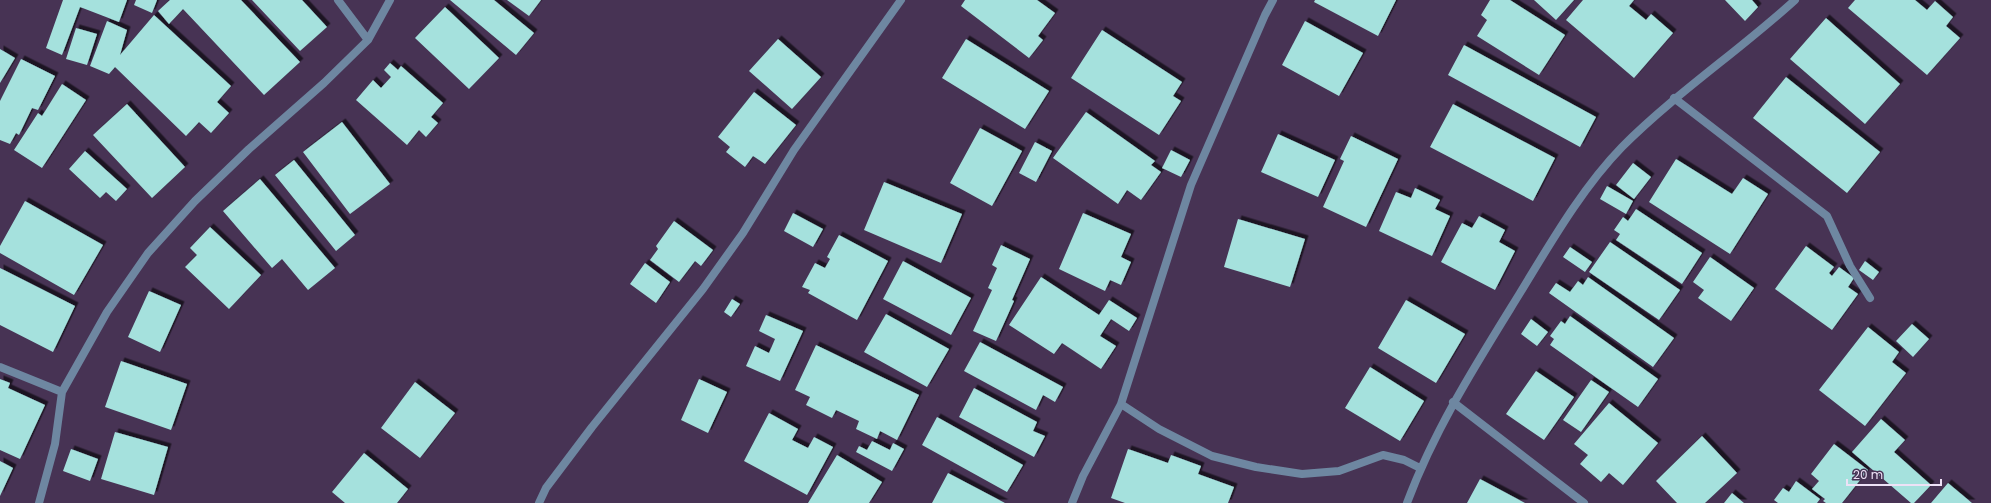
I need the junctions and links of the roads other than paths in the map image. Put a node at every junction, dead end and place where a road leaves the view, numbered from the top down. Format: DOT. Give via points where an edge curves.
graph roads {
  1 [pos="338,0"];
  2 [pos="390,0"];
  3 [pos="901,0"];
  4 [pos="1273,0"];
  5 [pos="1795,0"];
  6 [pos="368,40"];
  7 [pos="1674,98"];
  8 [pos="1870,298"];
  9 [pos="0,367"];
  10 [pos="62,392"];
  11 [pos="1453,402"];
  12 [pos="1121,404"];
  13 [pos="1420,468"];
  14 [pos="39,503"];
  15 [pos="538,503"];
  16 [pos="1072,503"];
  17 [pos="1407,503"];
  18 [pos="1584,503"];
  1 -- 6 [label="street"];
  2 -- 6 [label="street"];
  3 -- 15 [label="street" via="794,150 743,233 703,289 592,427 546,488"];
  4 -- 12 [label="street" via="1191,185"];
  5 -- 7 [label="street" via="1733,53"];
  6 -- 10 [label="street" via="195,201 148,253 107,312"];
  7 -- 8 [label="street" via="1827,216 1850,266"];
  7 -- 11 [label="street" via="1622,148 1590,185"];
  9 -- 10 [label="street"];
  10 -- 14 [label="street" via="56,444"];
  11 -- 13 [label="street"];
  11 -- 18 [label="street"];
  12 -- 13 [label="street" via="1159,429 1212,456 1256,467 1302,474 1339,471 1383,455 1404,460"];
  12 -- 16 [label="street"];
  13 -- 17 [label="street"];
}
